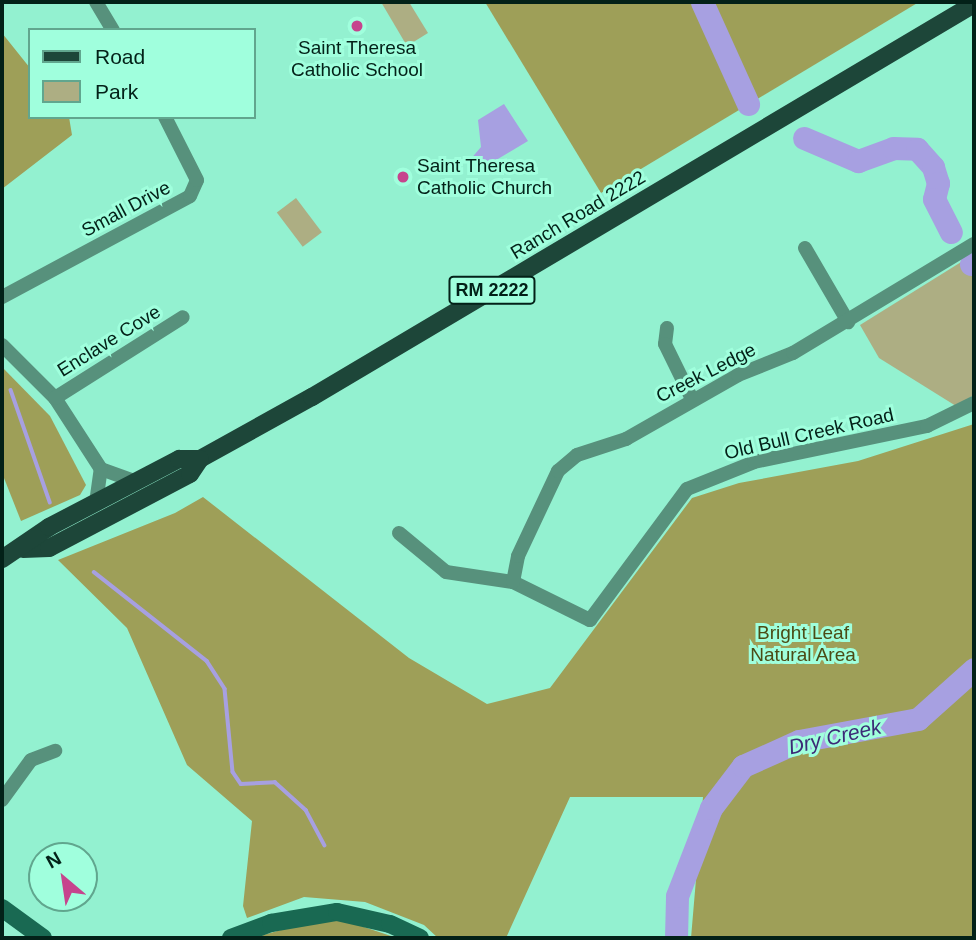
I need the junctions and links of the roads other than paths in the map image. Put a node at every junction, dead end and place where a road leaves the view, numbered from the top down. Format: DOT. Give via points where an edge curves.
graph roads {
  1 [pos="96,2"];
  2 [pos="974,5"];
  3 [pos="112,28"];
  4 [pos="166,119"];
  5 [pos="974,244"];
  6 [pos="805,248"];
  7 [pos="2,297"];
  8 [pos="183,317"];
  9 [pos="848,322"];
  10 [pos="667,328"];
  11 [pos="2,345"];
  12 [pos="55,398"];
  13 [pos="692,399"];
  14 [pos="974,403"];
  15 [pos="200,458"];
  16 [pos="101,469"];
  17 [pos="136,482"];
  18 [pos="96,503"];
  19 [pos="398,533"];
  20 [pos="23,549"];
  21 [pos="2,559"];
  22 [pos="513,582"];
  23 [pos="55,751"];
  24 [pos="2,800"];
  25 [pos="2,908"];
  26 [pos="43,938"];
  27 [pos="231,938"];
  28 [pos="420,938"];
  1 -- 3 [label="street"];
  2 -- 15 [label="main road, Ranch Road 2222 / RM 2222" via="312,397"];
  4 -- 7 [label="street, Small Drive" via="197,180 190,196"];
  5 -- 9 [label="street, Creek Ledge"];
  6 -- 9 [label="street"];
  8 -- 12 [label="street, Enclave Cove"];
  9 -- 13 [label="street, Creek Ledge"];
  10 -- 13 [label="street" via="665,344"];
  11 -- 12 [label="street"];
  12 -- 16 [label="street"];
  13 -- 22 [label="street, Creek Ledge" via="626,439 577,455 558,471 518,556"];
  14 -- 22 [label="street, Old Bull Creek Road" via="927,426 754,462 687,489 590,620"];
  15 -- 17 [label="main road, Ranch Road 2222 / RM 2222" via="179,459"];
  15 -- 20 [label="main road, Ranch Road 2222 / RM 2222" via="190,474 49,548"];
  16 -- 17 [label="street"];
  16 -- 18 [label="street"];
  17 -- 18 [label="main road, Ranch Road 2222 / RM 2222"];
  18 -- 20 [label="main road, Ranch Road 2222 / RM 2222" via="49,527"];
  19 -- 22 [label="street" via="446,572"];
  20 -- 21 [label="main road, Ranch Road 2222 / RM 2222"];
  23 -- 24 [label="street" via="31,760"];
  25 -- 26 [label="street"];
  27 -- 28 [label="street" via="271,923 337,912 368,917"];
}
